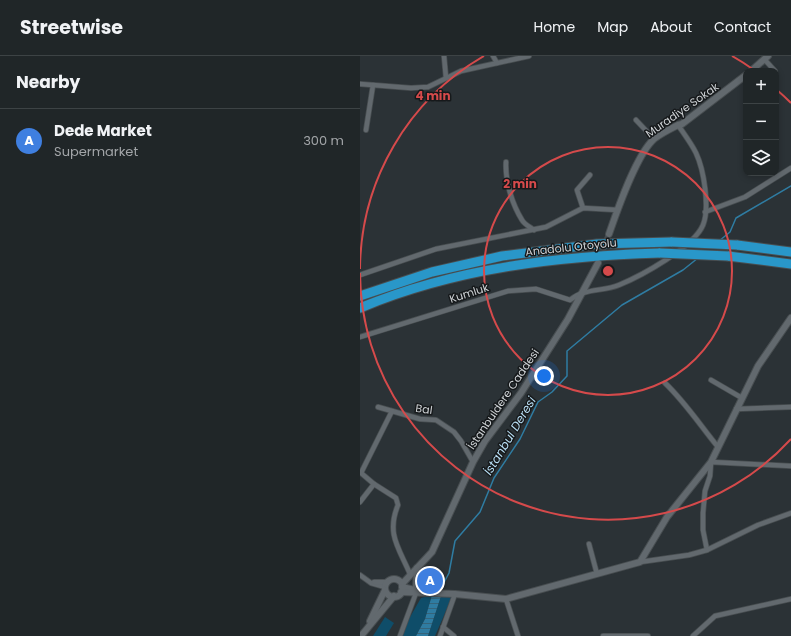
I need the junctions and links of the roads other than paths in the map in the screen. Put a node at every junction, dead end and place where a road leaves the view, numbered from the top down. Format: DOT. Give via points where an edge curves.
graph roads {
  1 [pos="444,56"];
  2 [pos="493,56"];
  3 [pos="529,56"];
  4 [pos="767,58"];
  5 [pos="497,62"];
  6 [pos="755,68"];
  7 [pos="773,68"];
  8 [pos="743,77"];
  9 [pos="446,78"];
  10 [pos="360,84"];
  11 [pos="373,85"];
  12 [pos="636,120"];
  13 [pos="678,125"];
  14 [pos="366,130"];
  15 [pos="654,139"];
  16 [pos="506,162"];
  17 [pos="791,168"];
  18 [pos="590,174"];
  19 [pos="584,208"];
  20 [pos="618,210"];
  21 [pos="705,212"];
  22 [pos="534,230"];
  23 [pos="609,234"];
  24 [pos="791,252"];
  25 [pos="598,263"];
  26 [pos="791,264"];
  27 [pos="360,275"];
  28 [pos="584,293"];
  29 [pos="360,296"];
  30 [pos="360,308"];
  31 [pos="791,319"];
  32 [pos="360,337"];
  33 [pos="711,380"];
  34 [pos="665,383"];
  35 [pos="742,398"];
  36 [pos="378,407"];
  37 [pos="791,407"];
  38 [pos="736,409"];
  39 [pos="392,411"];
  40 [pos="718,447"];
  41 [pos="473,462"];
  42 [pos="711,462"];
  43 [pos="791,466"];
  44 [pos="374,484"];
  45 [pos="360,502"];
  46 [pos="791,513"];
  47 [pos="589,544"];
  48 [pos="707,550"];
  49 [pos="640,562"];
  50 [pos="417,568"];
  51 [pos="410,574"];
  52 [pos="596,574"];
  53 [pos="360,575"];
  54 [pos="395,579"];
  55 [pos="386,586"];
  56 [pos="402,588"];
  57 [pos="418,592"];
  58 [pos="455,594"];
  59 [pos="394,596"];
  60 [pos="506,599"];
  61 [pos="791,599"];
  62 [pos="443,627"];
  63 [pos="366,630"];
  64 [pos="361,636"];
  65 [pos="400,636"];
  66 [pos="440,636"];
  67 [pos="454,636"];
  68 [pos="518,636"];
  69 [pos="603,636"];
  70 [pos="648,636"];
  71 [pos="693,636"];
  1 -- 9 [label="street"];
  2 -- 5 [label="street"];
  3 -- 5 [label="street"];
  4 -- 6 [label="street"];
  4 -- 7 [label="street"];
  5 -- 9 [label="street" via="461,71"];
  8 -- 13 [label="street, Muradiye Sokak" via="704,109"];
  9 -- 11 [label="street" via="428,87"];
  10 -- 11 [label="street"];
  11 -- 14 [label="street"];
  12 -- 15 [label="street"];
  13 -- 15 [label="street, Muradiye Sokak"];
  13 -- 21 [label="street, Kumluk" via="696,152 700,164 705,190"];
  15 -- 20 [label="street, Muradiye Sokak" via="643,153"];
  16 -- 22 [label="street" via="506,175 513,200 522,221"];
  17 -- 21 [label="street" via="745,197"];
  18 -- 19 [label="street" via="577,190"];
  19 -- 20 [label="street"];
  19 -- 22 [label="street" via="546,227"];
  20 -- 23 [label="street, Muradiye Sokak"];
  21 -- 28 [label="street, Kumluk" via="703,225 693,240 657,266 618,285"];
  22 -- 27 [label="street" via="436,249"];
  24 -- 29 [label="highway, Anadolu Otoyolu, bridge" via="737,245 672,242 597,244 502,256 432,272"];
  25 -- 28 [label="street, İstanbuldere Caddesi"];
  26 -- 30 [label="highway, Anadolu Otoyolu, bridge" via="728,256 660,253 596,255 469,274"];
  28 -- 32 [label="street, Kumluk" via="570,300 536,289 508,290"];
  28 -- 41 [label="street, İstanbuldere Caddesi" via="521,393 485,441"];
  31 -- 35 [label="street" via="758,366"];
  33 -- 35 [label="street"];
  34 -- 40 [label="street" via="680,397"];
  35 -- 38 [label="street"];
  36 -- 39 [label="street, Bal"];
  37 -- 38 [label="street"];
  38 -- 40 [label="street"];
  39 -- 41 [label="street, Bal" via="420,419 436,420 454,432"];
  39 -- 44 [label="street" via="361,473"];
  40 -- 42 [label="street"];
  41 -- 50 [label="street, İstanbuldere Caddesi" via="432,552"];
  42 -- 43 [label="street"];
  42 -- 48 [label="street" via="703,513"];
  42 -- 49 [label="street" via="667,517"];
  44 -- 45 [label="street"];
  44 -- 51 [label="street" via="396,498 398,505 392,525 396,544"];
  46 -- 48 [label="street" via="758,525"];
  47 -- 52 [label="street"];
  48 -- 49 [label="street"];
  49 -- 52 [label="street"];
  50 -- 51 [label="street, İstanbuldere Caddesi"];
  50 -- 56 [label="street, İstanbuldere Caddesi"];
  50 -- 57 [label="street"];
  51 -- 54 [label="street, İstanbuldere Caddesi"];
  52 -- 60 [label="street"];
  53 -- 55 [label="street" via="371,583"];
  54 -- 55 [label="street, İstanbuldere Caddesi"];
  54 -- 56 [label="street"];
  55 -- 59 [label="street" via="388,594"];
  55 -- 63 [label="street"];
  56 -- 57 [label="street"];
  56 -- 59 [label="street, İstanbuldere Caddesi"];
  57 -- 58 [label="street"];
  57 -- 65 [label="street"];
  58 -- 60 [label="street"];
  58 -- 62 [label="street"];
  59 -- 63 [label="street"];
  60 -- 68 [label="street"];
  61 -- 71 [label="street" via="715,616"];
  62 -- 66 [label="street"];
  62 -- 67 [label="street"];
  63 -- 64 [label="street"];
  69 -- 70 [label="street"];
}
